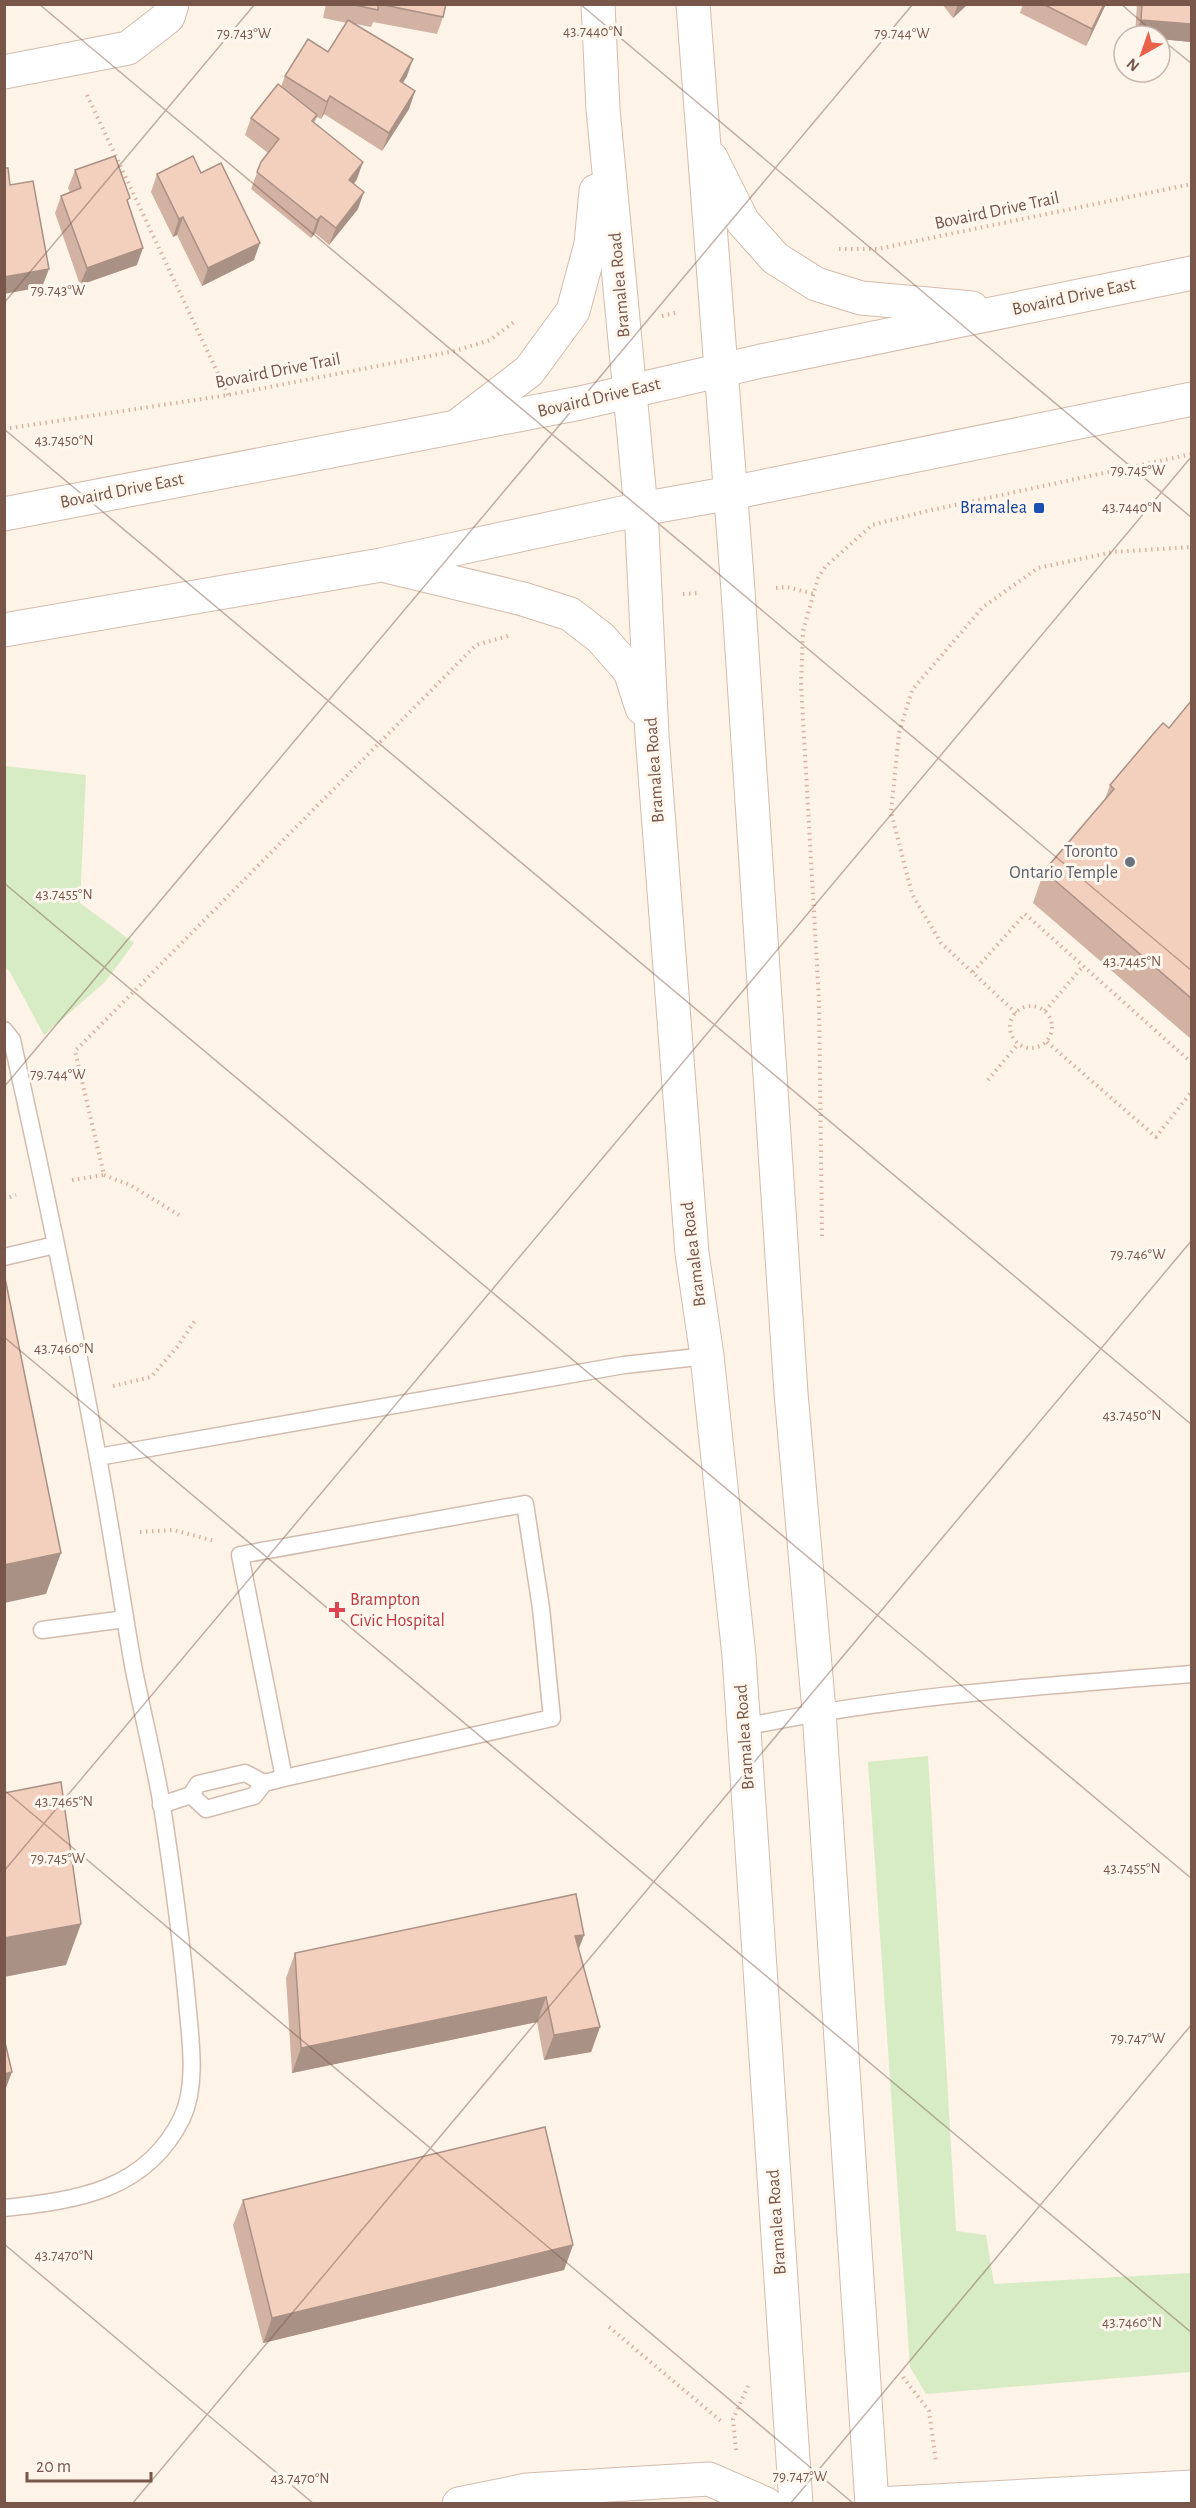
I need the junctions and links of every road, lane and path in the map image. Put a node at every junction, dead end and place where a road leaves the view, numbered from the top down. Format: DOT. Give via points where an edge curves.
graph roads {
  1 [pos="172,4"];
  2 [pos="598,4"];
  3 [pos="693,4"];
  4 [pos="72,58"];
  5 [pos="4,72"];
  6 [pos="603,109"];
  7 [pos="705,145"];
  8 [pos="1191,183"];
  9 [pos="837,249"];
  10 [pos="1191,273"];
  11 [pos="715,300"];
  12 [pos="1006,311"];
  13 [pos="515,321"];
  14 [pos="624,328"];
  15 [pos="720,370"];
  16 [pos="630,390"];
  17 [pos="228,395"];
  18 [pos="1191,399"];
  19 [pos="4,429"];
  20 [pos="453,429"];
  21 [pos="1191,454"];
  22 [pos="730,493"];
  23 [pos="641,509"];
  24 [pos="4,514"];
  25 [pos="1191,548"];
  26 [pos="381,565"];
  27 [pos="787,587"];
  28 [pos="814,594"];
  29 [pos="4,630"];
  30 [pos="517,633"];
  31 [pos="652,735"];
  32 [pos="1083,966"];
  33 [pos="973,972"];
  34 [pos="1045,1011"];
  35 [pos="1016,1013"];
  36 [pos="4,1030"];
  37 [pos="1047,1042"];
  38 [pos="1018,1044"];
  39 [pos="1191,1063"];
  40 [pos="988,1080"];
  41 [pos="1191,1091"];
  42 [pos="104,1175"];
  43 [pos="44,1185"];
  44 [pos="179,1215"];
  45 [pos="56,1245"];
  46 [pos="822,1248"];
  47 [pos="4,1257"];
  48 [pos="197,1318"];
  49 [pos="707,1356"];
  50 [pos="85,1394"];
  51 [pos="98,1457"];
  52 [pos="111,1534"];
  53 [pos="222,1542"];
  54 [pos="126,1619"];
  55 [pos="42,1630"];
  56 [pos="1191,1674"];
  57 [pos="819,1711"];
  58 [pos="744,1727"];
  59 [pos="284,1778"];
  60 [pos="264,1783"];
  61 [pos="191,1795"];
  62 [pos="161,1805"];
  63 [pos="4,2208"];
  64 [pos="609,2327"];
  65 [pos="900,2373"];
  66 [pos="929,2419"];
  67 [pos="722,2422"];
  68 [pos="1191,2487"];
  69 [pos="459,2504"];
  70 [pos="766,2504"];
  71 [pos="796,2504"];
  72 [pos="872,2504"];
  73 [pos="878,2504"];
  1 -- 4 [label="main road" via="168,17 128,48"];
  2 -- 6 [label="main road, Bramalea Road"];
  3 -- 7 [label="main road"];
  4 -- 5 [label="main road"];
  4 -- 17 [label="path"];
  6 -- 14 [label="main road, Bramalea Road"];
  6 -- 20 [label="main road" via="591,244 573,311 529,371"];
  7 -- 11 [label="main road"];
  7 -- 12 [label="main road" via="743,222 775,258 816,284 861,298"];
  8 -- 9 [label="path, Bovaird Drive Trail" via="877,249"];
  10 -- 12 [label="main road, Bovaird Drive East"];
  11 -- 14 [label="path"];
  11 -- 15 [label="main road"];
  12 -- 15 [label="main road, Bovaird Drive East"];
  13 -- 17 [label="path, Bovaird Drive Trail" via="490,340 455,351"];
  14 -- 16 [label="main road, Bramalea Road"];
  15 -- 16 [label="main road, Bovaird Drive East"];
  15 -- 22 [label="main road"];
  16 -- 20 [label="main road, Bovaird Drive East"];
  16 -- 23 [label="main road, Bramalea Road"];
  17 -- 19 [label="path, Bovaird Drive Trail"];
  18 -- 22 [label="main road"];
  20 -- 24 [label="main road, Bovaird Drive East"];
  21 -- 28 [label="path" via="872,525 825,567"];
  22 -- 23 [label="main road"];
  22 -- 57 [label="main road" via="791,1393"];
  23 -- 26 [label="main road"];
  23 -- 31 [label="main road, Bramalea Road"];
  25 -- 33 [label="path" via="1113,552 1038,568 983,607 912,690 899,733 891,812 912,894 941,943"];
  26 -- 29 [label="main road"];
  26 -- 31 [label="main road" via="570,614 601,638 630,671"];
  27 -- 28 [label="path"];
  28 -- 46 [label="path" via="803,631 801,684 819,1001"];
  30 -- 42 [label="path" via="476,645 75,1051"];
  31 -- 49 [label="main road, Bramalea Road" via="692,1253"];
  32 -- 33 [label="path" via="1025,914"];
  32 -- 34 [label="path"];
  32 -- 39 [label="path"];
  33 -- 35 [label="path"];
  34 -- 35 [label="path" via="1030,1006"];
  34 -- 37 [label="path" via="1053,1026"];
  35 -- 38 [label="path" via="1010,1028"];
  36 -- 43 [label="lane" via="12,1040"];
  37 -- 38 [label="path" via="1032,1048"];
  37 -- 41 [label="path" via="1156,1137"];
  38 -- 40 [label="path"];
  42 -- 43 [label="path"];
  42 -- 44 [label="path" via="130,1185"];
  43 -- 45 [label="lane"];
  45 -- 47 [label="lane"];
  45 -- 50 [label="lane"];
  48 -- 50 [label="path" via="151,1377"];
  49 -- 51 [label="lane" via="624,1365"];
  49 -- 58 [label="main road, Bramalea Road"];
  50 -- 51 [label="lane"];
  51 -- 52 [label="lane"];
  52 -- 53 [label="path" via="173,1530"];
  52 -- 54 [label="lane"];
  54 -- 55 [label="lane"];
  54 -- 62 [label="lane"];
  56 -- 57 [label="lane" via="989,1690"];
  57 -- 58 [label="lane"];
  57 -- 72 [label="main road"];
  58 -- 71 [label="main road, Bramalea Road"];
  59 -- 59 [label="lane" via="552,1719 525,1504 240,1555"];
  59 -- 60 [label="lane"];
  60 -- 61 [label="lane" via="245,1773 198,1784"];
  60 -- 61 [label="lane" via="254,1796 206,1809"];
  61 -- 62 [label="lane"];
  62 -- 63 [label="lane" via="190,2037 190,2088 183,2117 138,2173 97,2193"];
  64 -- 67 [label="path"];
  65 -- 66 [label="path" via="929,2411"];
  68 -- 73 [label="main road"];
  69 -- 70 [label="main road" via="527,2490 710,2479"];
}
